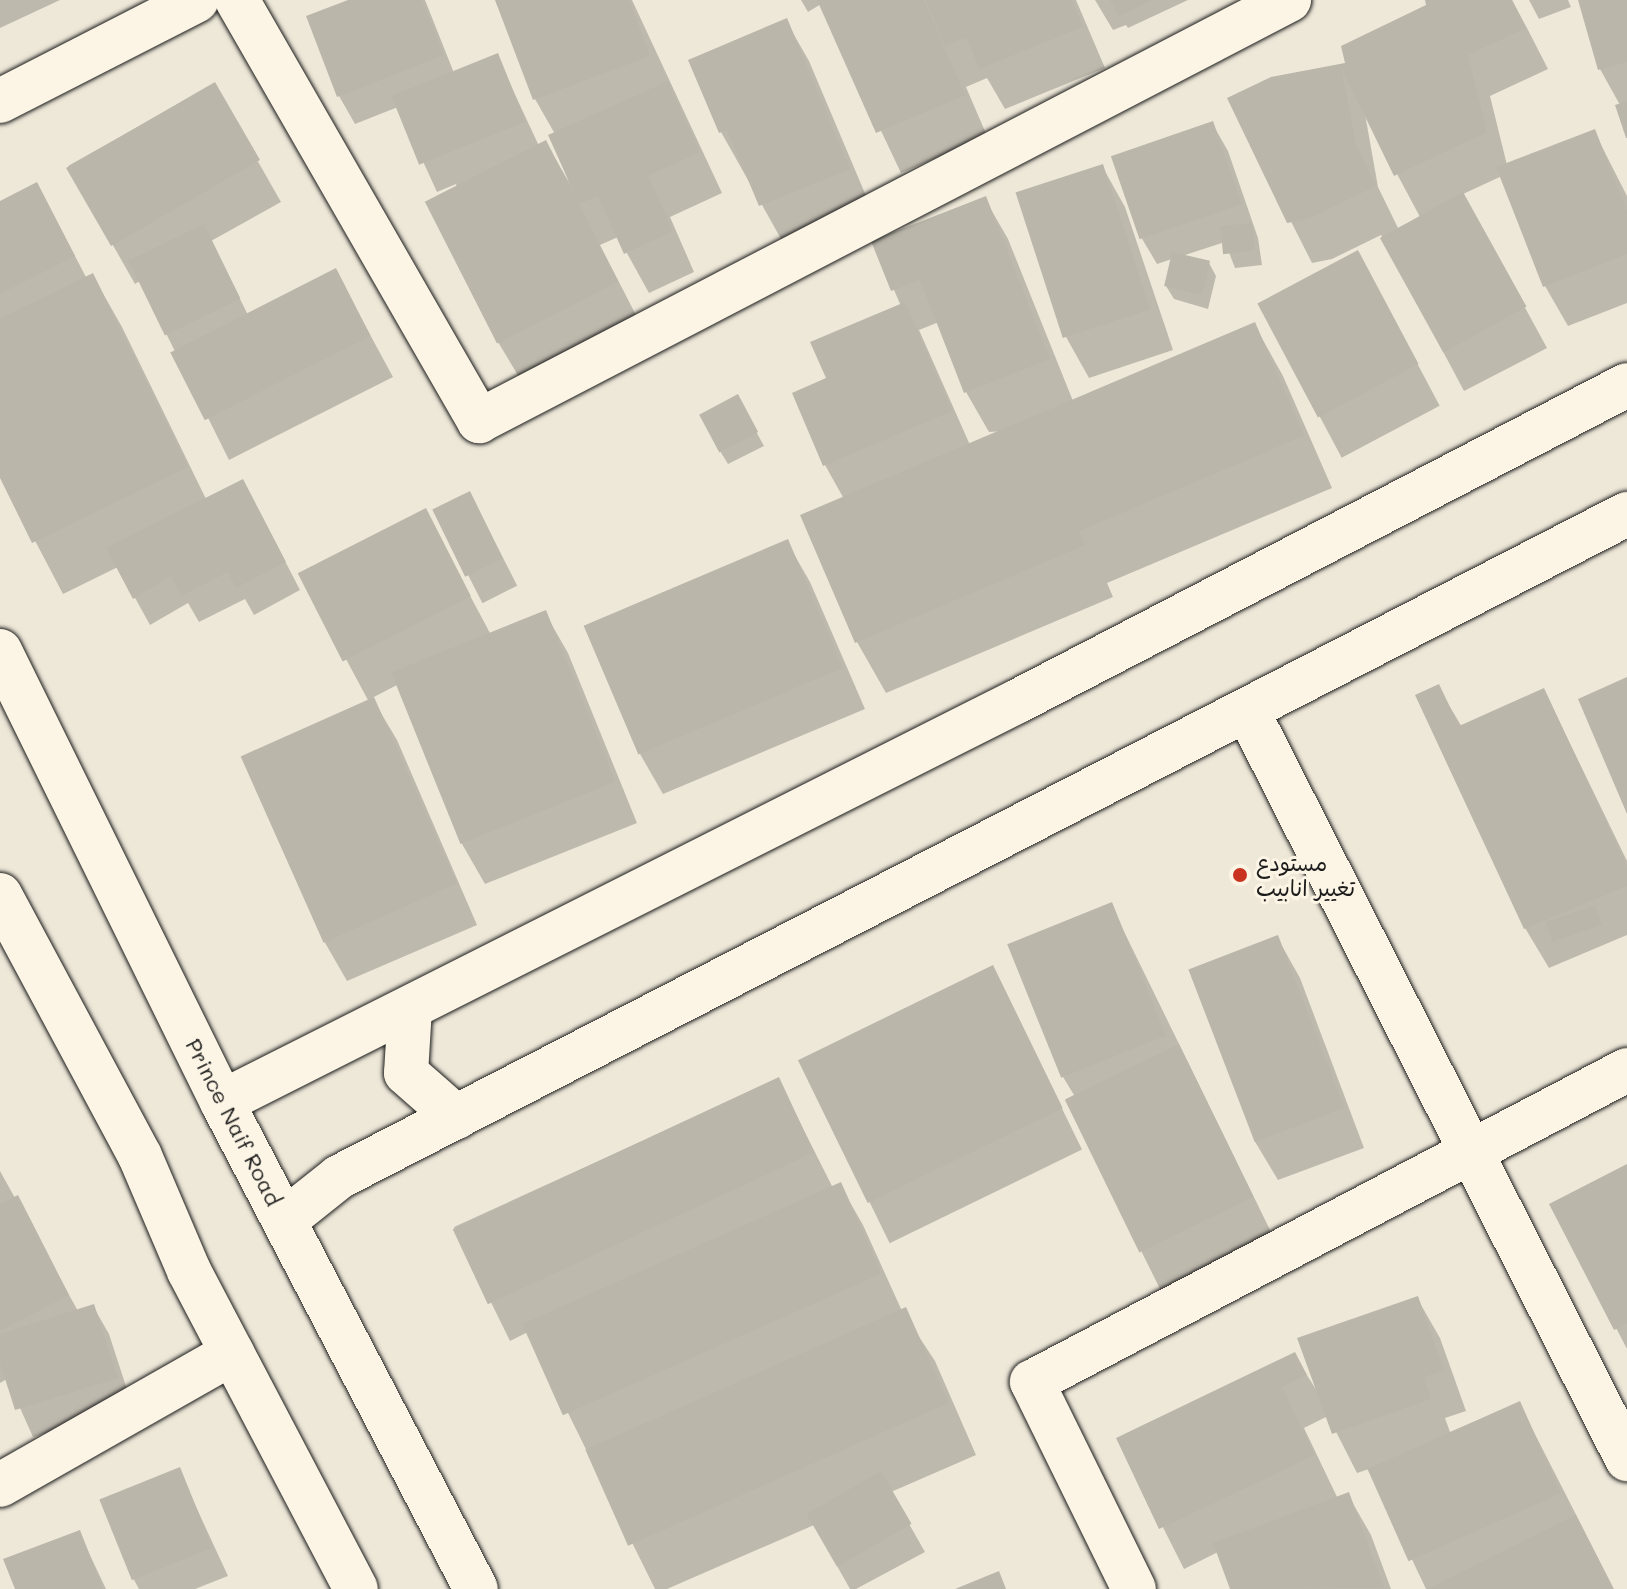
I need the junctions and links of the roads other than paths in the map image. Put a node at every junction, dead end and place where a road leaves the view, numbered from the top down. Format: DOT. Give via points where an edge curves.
graph roads {
  1 [pos="197,0"];
  2 [pos="237,0"];
  3 [pos="1289,0"];
  4 [pos="0,101"];
  5 [pos="1627,385"];
  6 [pos="1627,514"];
  7 [pos="0,651"];
  8 [pos="1248,712"];
  9 [pos="0,895"];
  10 [pos="410,1008"];
  11 [pos="1627,1070"];
  12 [pos="222,1102"];
  13 [pos="456,1117"];
  14 [pos="1471,1150"];
  15 [pos="285,1220"];
  16 [pos="232,1353"];
  17 [pos="1627,1459"];
  18 [pos="0,1485"];
  19 [pos="356,1589"];
  20 [pos="476,1589"];
  21 [pos="1134,1589"];
  1 -- 4 [label="street"];
  2 -- 3 [label="street" via="479,421"];
  5 -- 10 [label="street"];
  6 -- 8 [label="street"];
  7 -- 12 [label="street, Prince Naif Road"];
  8 -- 13 [label="street"];
  8 -- 14 [label="street"];
  9 -- 16 [label="street" via="140,1156 189,1271"];
  10 -- 12 [label="street"];
  10 -- 13 [label="street" via="406,1073"];
  11 -- 14 [label="street"];
  12 -- 15 [label="street, Prince Naif Road"];
  13 -- 15 [label="street" via="339,1177"];
  14 -- 17 [label="street"];
  14 -- 21 [label="street" via="1032,1382"];
  15 -- 20 [label="street, Prince Naif Road"];
  16 -- 18 [label="street"];
  16 -- 19 [label="street"];
}
